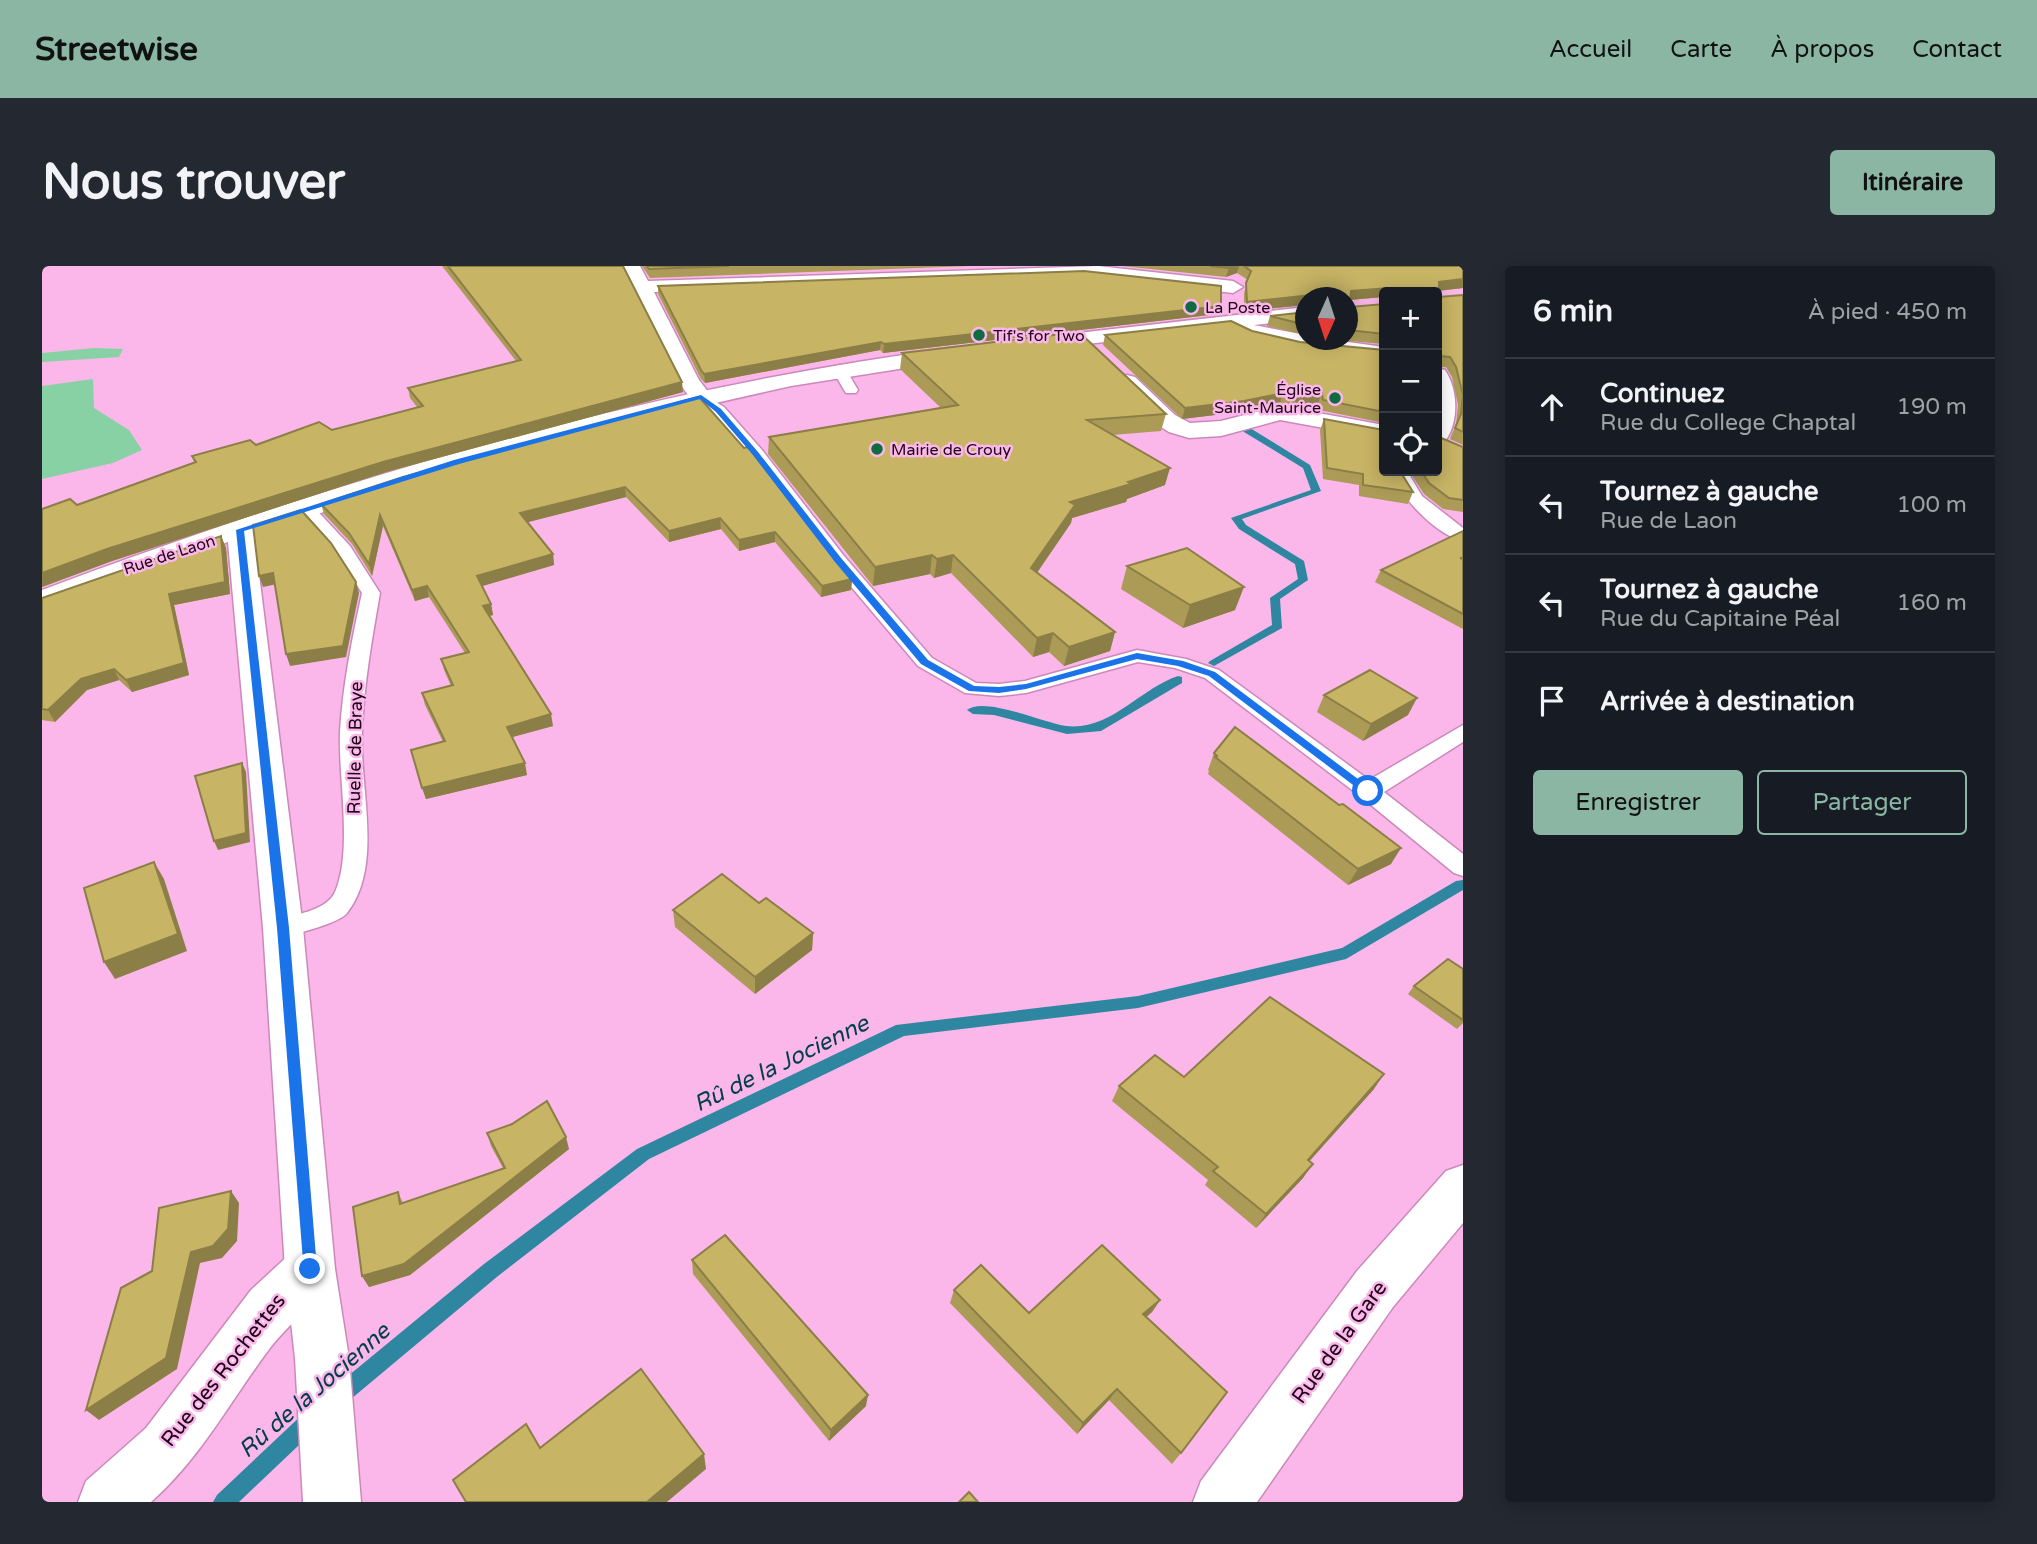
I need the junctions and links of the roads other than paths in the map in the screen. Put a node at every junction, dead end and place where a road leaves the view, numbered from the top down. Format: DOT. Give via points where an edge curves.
graph roads {
  1 [pos="631,266"];
  2 [pos="1243,266"];
  3 [pos="641,287"];
  4 [pos="1233,288"];
  5 [pos="1295,314"];
  6 [pos="1231,321"];
  7 [pos="1081,339"];
  8 [pos="1018,346"];
  9 [pos="977,351"];
  10 [pos="1379,352"];
  11 [pos="839,369"];
  12 [pos="1442,373"];
  13 [pos="851,390"];
  14 [pos="701,397"];
  15 [pos="1442,410"];
  16 [pos="1379,431"];
  17 [pos="1401,476"];
  18 [pos="305,508"];
  19 [pos="240,530"];
  20 [pos="1463,536"];
  21 [pos="42,600"];
  22 [pos="1463,732"];
  23 [pos="1368,791"];
  24 [pos="1463,867"];
  25 [pos="283,928"];
  26 [pos="1463,1187"];
  27 [pos="310,1269"];
  28 [pos="331,1483"];
  29 [pos="107,1502"];
  30 [pos="1222,1502"];
  1 -- 3 [label="street"];
  2 -- 4 [label="street"];
  3 -- 4 [label="street" via="1083,270"];
  3 -- 14 [label="street"];
  4 -- 6 [label="street"];
  5 -- 6 [label="street"];
  6 -- 7 [label="street"];
  6 -- 10 [label="street" via="1244,330 1272,337"];
  7 -- 8 [label="street"];
  7 -- 16 [label="street" via="1176,429 1198,432 1280,414"];
  9 -- 11 [label="street, Rue de Laon"];
  11 -- 13 [label="lane"];
  11 -- 14 [label="street, Rue de Laon"];
  12 -- 15 [label="street"];
  14 -- 18 [label="street, Rue de Laon"];
  14 -- 23 [label="lane" via="719,410 925,662 972,689 999,690 1026,687 1137,656 1179,663 1212,674"];
  17 -- 20 [label="lane" via="1416,499"];
  18 -- 19 [label="street, Rue de Laon"];
  18 -- 25 [label="lane, Ruelle de Braye" via="344,550 371,593 357,666 351,733 355,860 347,894 336,910"];
  19 -- 21 [label="street, Rue de Laon"];
  19 -- 25 [label="street"];
  22 -- 23 [label="lane"];
  23 -- 24 [label="lane"];
  25 -- 27 [label="street"];
  26 -- 30 [label="street, Rue de la Gare" via="1376,1289"];
  27 -- 28 [label="street"];
  27 -- 29 [label="street, Rue des Rochettes" via="260,1316 172,1441"];
}
